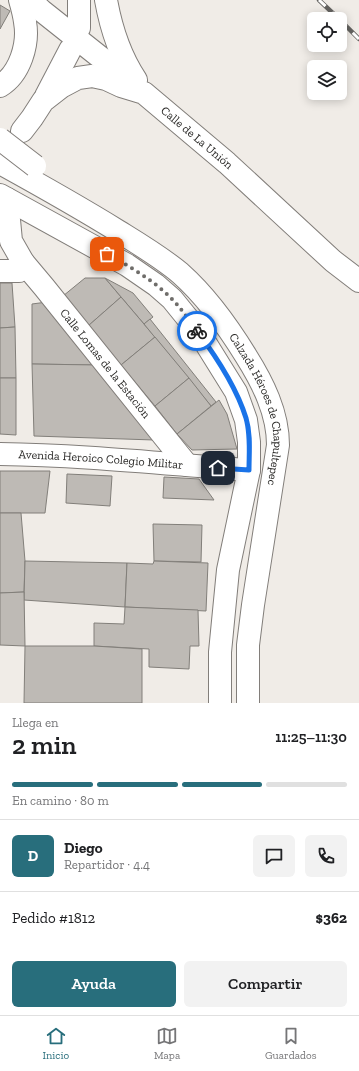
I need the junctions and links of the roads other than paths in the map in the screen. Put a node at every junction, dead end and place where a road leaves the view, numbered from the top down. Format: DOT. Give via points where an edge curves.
graph roads {
  1 [pos="20,0"];
  2 [pos="30,0"];
  3 [pos="79,0"];
  4 [pos="106,0"];
  5 [pos="79,28"];
  6 [pos="70,50"];
  7 [pos="0,86"];
  8 [pos="144,93"];
  9 [pos="43,101"];
  10 [pos="22,130"];
  11 [pos="0,139"];
  12 [pos="0,163"];
  13 [pos="2,197"];
  14 [pos="108,225"];
  15 [pos="22,262"];
  16 [pos="0,271"];
  17 [pos="359,281"];
  18 [pos="0,454"];
  19 [pos="187,465"];
  20 [pos="249,470"];
  21 [pos="220,703"];
  22 [pos="248,703"];
  1 -- 7 [label="main road" via="26,23 23,54 16,70"];
  2 -- 8 [label="main road"];
  3 -- 5 [label="main road"];
  4 -- 8 [label="main road" via="127,68"];
  6 -- 9 [label="main road"];
  8 -- 9 [label="main road, Calle de La Unión" via="92,76 67,83"];
  8 -- 17 [label="main road, Calle de La Unión" via="227,163 333,261"];
  9 -- 10 [label="main road, Calle de La Unión"];
  11 -- 14 [label="main road, bridge"];
  12 -- 14 [label="main road, Calzada Héroes de Chapultepec"];
  13 -- 15 [label="main road, Calle Lomas de la Estación" via="11,241"];
  13 -- 20 [label="main road, Calzada Héroes de Chapultepec" via="127,265 172,299 203,339 236,392 246,420"];
  14 -- 22 [label="main road, Calzada Héroes de Chapultepec" via="161,258 203,296 227,325 253,367 275,415 278,445 248,645"];
  15 -- 16 [label="main road" via="19,271"];
  15 -- 19 [label="main road, Calle Lomas de la Estación"];
  18 -- 19 [label="main road, Avenida Heroico Colegio Militar"];
  19 -- 20 [label="main road, Avenida Heroico Colegio Militar"];
  20 -- 21 [label="main road, Calzada Héroes de Chapultepec" via="228,570 220,652"];
}
